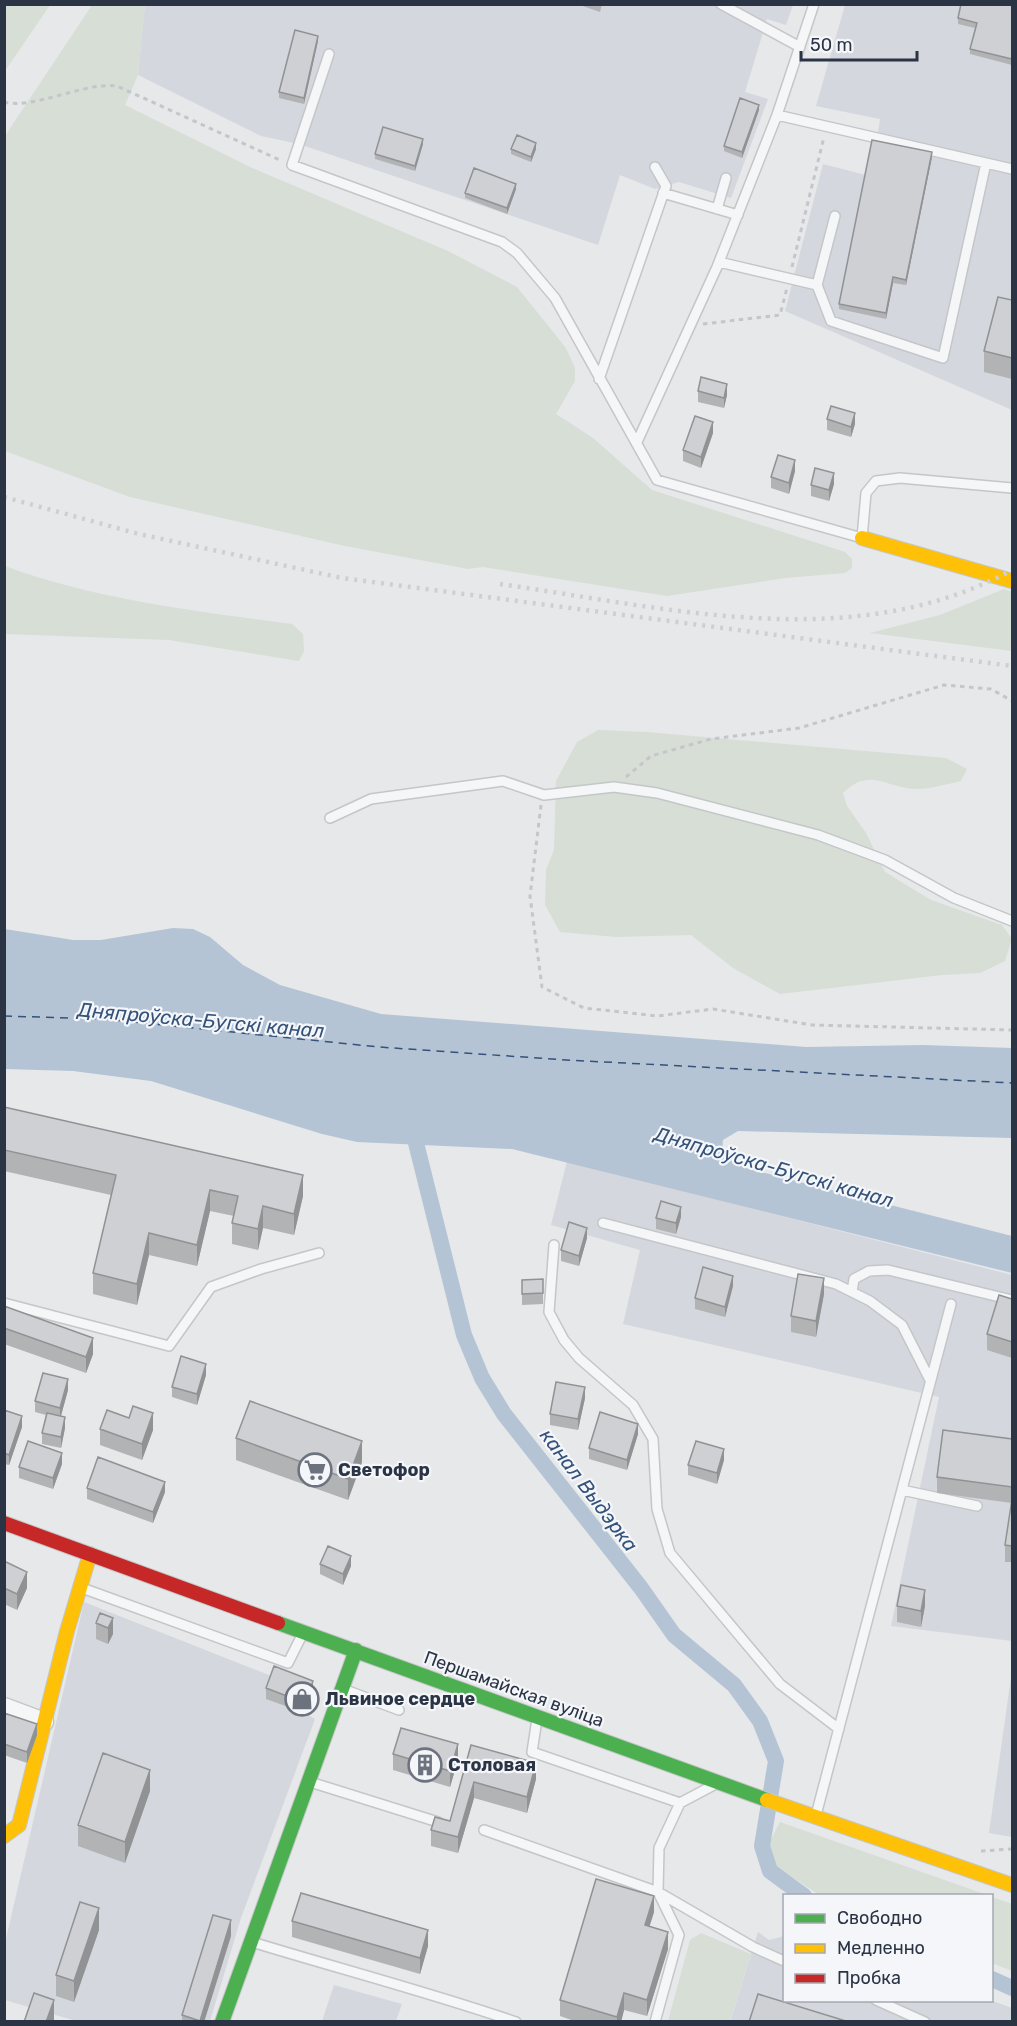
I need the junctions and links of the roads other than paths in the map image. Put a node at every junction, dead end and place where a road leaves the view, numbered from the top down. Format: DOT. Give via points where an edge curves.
graph roads {
  1 [pos="721,4"];
  2 [pos="814,4"];
  3 [pos="800,46"];
  4 [pos="329,54"];
  5 [pos="777,115"];
  6 [pos="986,163"];
  7 [pos="655,167"];
  8 [pos="1012,169"];
  9 [pos="726,178"];
  10 [pos="663,194"];
  11 [pos="717,209"];
  12 [pos="738,215"];
  13 [pos="835,216"];
  14 [pos="719,262"];
  15 [pos="817,285"];
  16 [pos="599,379"];
  17 [pos="637,442"];
  18 [pos="1012,488"];
  19 [pos="862,538"];
  20 [pos="1012,581"];
  21 [pos="330,818"];
  22 [pos="1012,921"];
  23 [pos="603,1223"];
  24 [pos="554,1245"];
  25 [pos="320,1253"];
  26 [pos="852,1292"];
  27 [pos="1012,1300"];
  28 [pos="4,1303"];
  29 [pos="951,1304"];
  30 [pos="930,1380"];
  31 [pos="902,1490"];
  32 [pos="977,1506"];
  33 [pos="4,1523"];
  34 [pos="90,1554"];
  35 [pos="80,1588"];
  36 [pos="303,1631"];
  37 [pos="356,1650"];
  38 [pos="343,1689"];
  39 [pos="4,1707"];
  40 [pos="399,1710"];
  41 [pos="538,1716"];
  42 [pos="44,1722"];
  43 [pos="839,1729"];
  44 [pos="310,1782"];
  45 [pos="718,1783"];
  46 [pos="680,1803"];
  47 [pos="816,1817"];
  48 [pos="438,1822"];
  49 [pos="484,1830"];
  50 [pos="4,1836"];
  51 [pos="1012,1885"];
  52 [pos="658,1892"];
  53 [pos="250,1942"];
  54 [pos="783,1961"];
  55 [pos="878,2002"];
  56 [pos="222,2022"];
  57 [pos="516,2022"];
  58 [pos="655,2022"];
  59 [pos="925,2022"];
  1 -- 3 [label="lane"];
  2 -- 3 [label="lane"];
  3 -- 5 [label="lane"];
  4 -- 16 [label="lane" via="292,165 502,242 534,271 555,298"];
  5 -- 6 [label="lane"];
  5 -- 12 [label="lane"];
  6 -- 8 [label="lane"];
  6 -- 15 [label="lane" via="943,358 831,321"];
  7 -- 10 [label="lane" via="666,186"];
  9 -- 11 [label="lane"];
  10 -- 11 [label="lane"];
  10 -- 16 [label="lane"];
  11 -- 12 [label="lane"];
  12 -- 14 [label="lane"];
  13 -- 15 [label="lane"];
  14 -- 15 [label="lane"];
  14 -- 17 [label="lane"];
  16 -- 17 [label="lane"];
  17 -- 19 [label="lane" via="657,480"];
  18 -- 19 [label="lane" via="900,478 876,481 866,493"];
  19 -- 20 [label="main road"];
  21 -- 22 [label="lane" via="371,799 503,781 544,795 614,787 657,793 818,835 885,860 954,897"];
  23 -- 26 [label="lane" via="836,1284"];
  24 -- 43 [label="lane" via="549,1312 564,1341 633,1405 653,1439 657,1509 670,1553 780,1684"];
  25 -- 28 [label="lane" via="211,1287 169,1346"];
  26 -- 27 [label="lane" via="854,1279 869,1271 888,1270"];
  26 -- 30 [label="lane" via="902,1324"];
  29 -- 30 [label="lane"];
  30 -- 31 [label="lane"];
  31 -- 32 [label="lane"];
  31 -- 43 [label="lane"];
  33 -- 34 [label="main road, Першамайская вуліца"];
  34 -- 35 [label="main road"];
  34 -- 36 [label="main road, Першамайская вуліца"];
  35 -- 36 [label="lane" via="288,1663"];
  35 -- 42 [label="main road"];
  36 -- 37 [label="main road, Першамайская вуліца"];
  37 -- 38 [label="main road"];
  37 -- 41 [label="main road, Першамайская вуліца"];
  38 -- 40 [label="lane"];
  38 -- 44 [label="main road"];
  39 -- 42 [label="street"];
  41 -- 45 [label="main road, Першамайская вуліца"];
  41 -- 46 [label="lane" via="532,1752"];
  42 -- 50 [label="main road" via="19,1825"];
  43 -- 47 [label="lane"];
  44 -- 48 [label="lane"];
  44 -- 53 [label="main road"];
  45 -- 46 [label="lane"];
  45 -- 47 [label="main road, Першамайская вуліца"];
  46 -- 52 [label="lane" via="659,1848"];
  47 -- 51 [label="main road, Першамайская вуліца"];
  49 -- 52 [label="lane"];
  52 -- 54 [label="lane"];
  52 -- 58 [label="lane" via="679,1935"];
  53 -- 56 [label="main road"];
  53 -- 57 [label="lane"];
  55 -- 59 [label="lane"];
}
